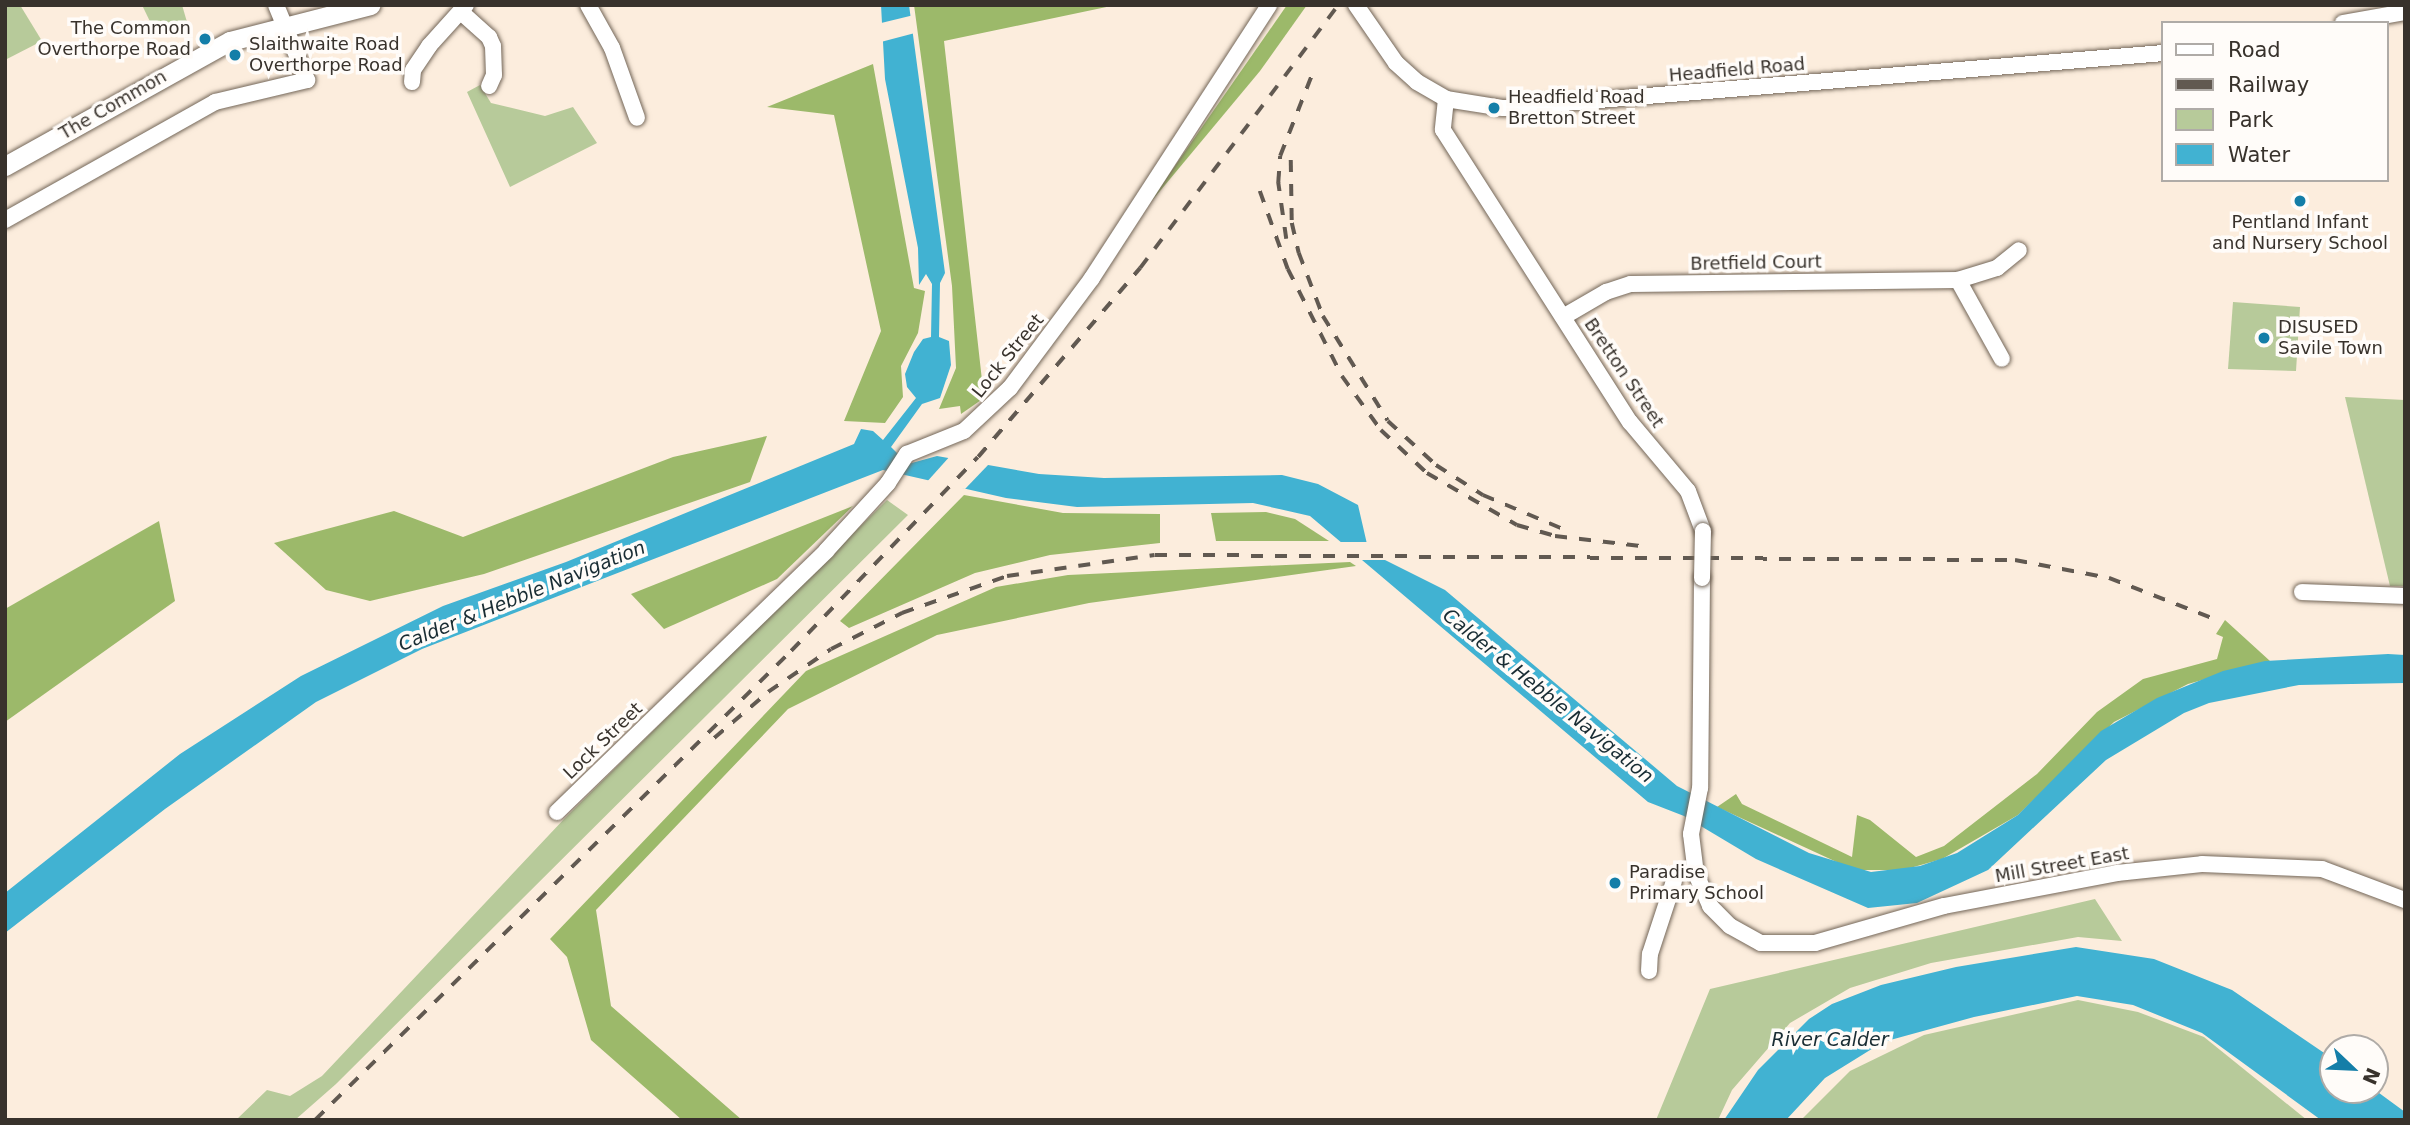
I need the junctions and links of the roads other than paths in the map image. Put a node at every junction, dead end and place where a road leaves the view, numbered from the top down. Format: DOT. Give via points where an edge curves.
graph roads {
  1 [pos="276,5"];
  2 [pos="370,5"];
  3 [pos="588,5"];
  4 [pos="1269,5"];
  5 [pos="1356,5"];
  6 [pos="463,9"];
  7 [pos="347,10"];
  8 [pos="2405,12"];
  9 [pos="2354,21"];
  10 [pos="284,24"];
  11 [pos="2162,52"];
  12 [pos="412,82"];
  13 [pos="489,86"];
  14 [pos="1446,99"];
  15 [pos="637,118"];
  16 [pos="5,166"];
  17 [pos="5,220"];
  18 [pos="2019,250"];
  19 [pos="1958,280"];
  20 [pos="1563,317"];
  21 [pos="2002,359"];
  22 [pos="2302,592"];
  23 [pos="2405,596"];
  24 [pos="557,812"];
  25 [pos="1674,881"];
  26 [pos="2405,900"];
  27 [pos="1730,926"];
  28 [pos="1649,971"];
  1 -- 10 [label="street"];
  2 -- 7 [label="main road, The Common"];
  3 -- 15 [label="street" via="612,48"];
  4 -- 24 [label="street, Lock Street" via="1092,278 1010,388 964,431 907,454 888,483 826,551"];
  5 -- 14 [label="street, Headfield Road" via="1396,63"];
  6 -- 12 [label="street" via="429,46 413,70"];
  6 -- 13 [label="street" via="493,46 494,75"];
  7 -- 10 [label="main road, The Common"];
  8 -- 9 [label="street"];
  10 -- 16 [label="main road, The Common" via="230,41"];
  10 -- 17 [label="street" via="307,80 215,102"];
  11 -- 14 [label="street, Headfield Road" via="1503,108"];
  14 -- 20 [label="street, Bretton Street" via="1443,130"];
  18 -- 19 [label="street, Bretfield Court" via="1997,268"];
  19 -- 20 [label="street, Bretfield Court" via="1631,284 1606,292"];
  19 -- 21 [label="street"];
  20 -- 27 [label="street, Bretton Street, bridge" via="1630,422 1688,491 1703,531 1700,788 1691,834 1696,874 1710,906"];
  22 -- 23 [label="street"];
  25 -- 28 [label="street" via="1650,954"];
  26 -- 27 [label="street, Mill Street East" via="2322,869 2202,864 2117,873 1944,906 1815,943 1762,943"];
}
